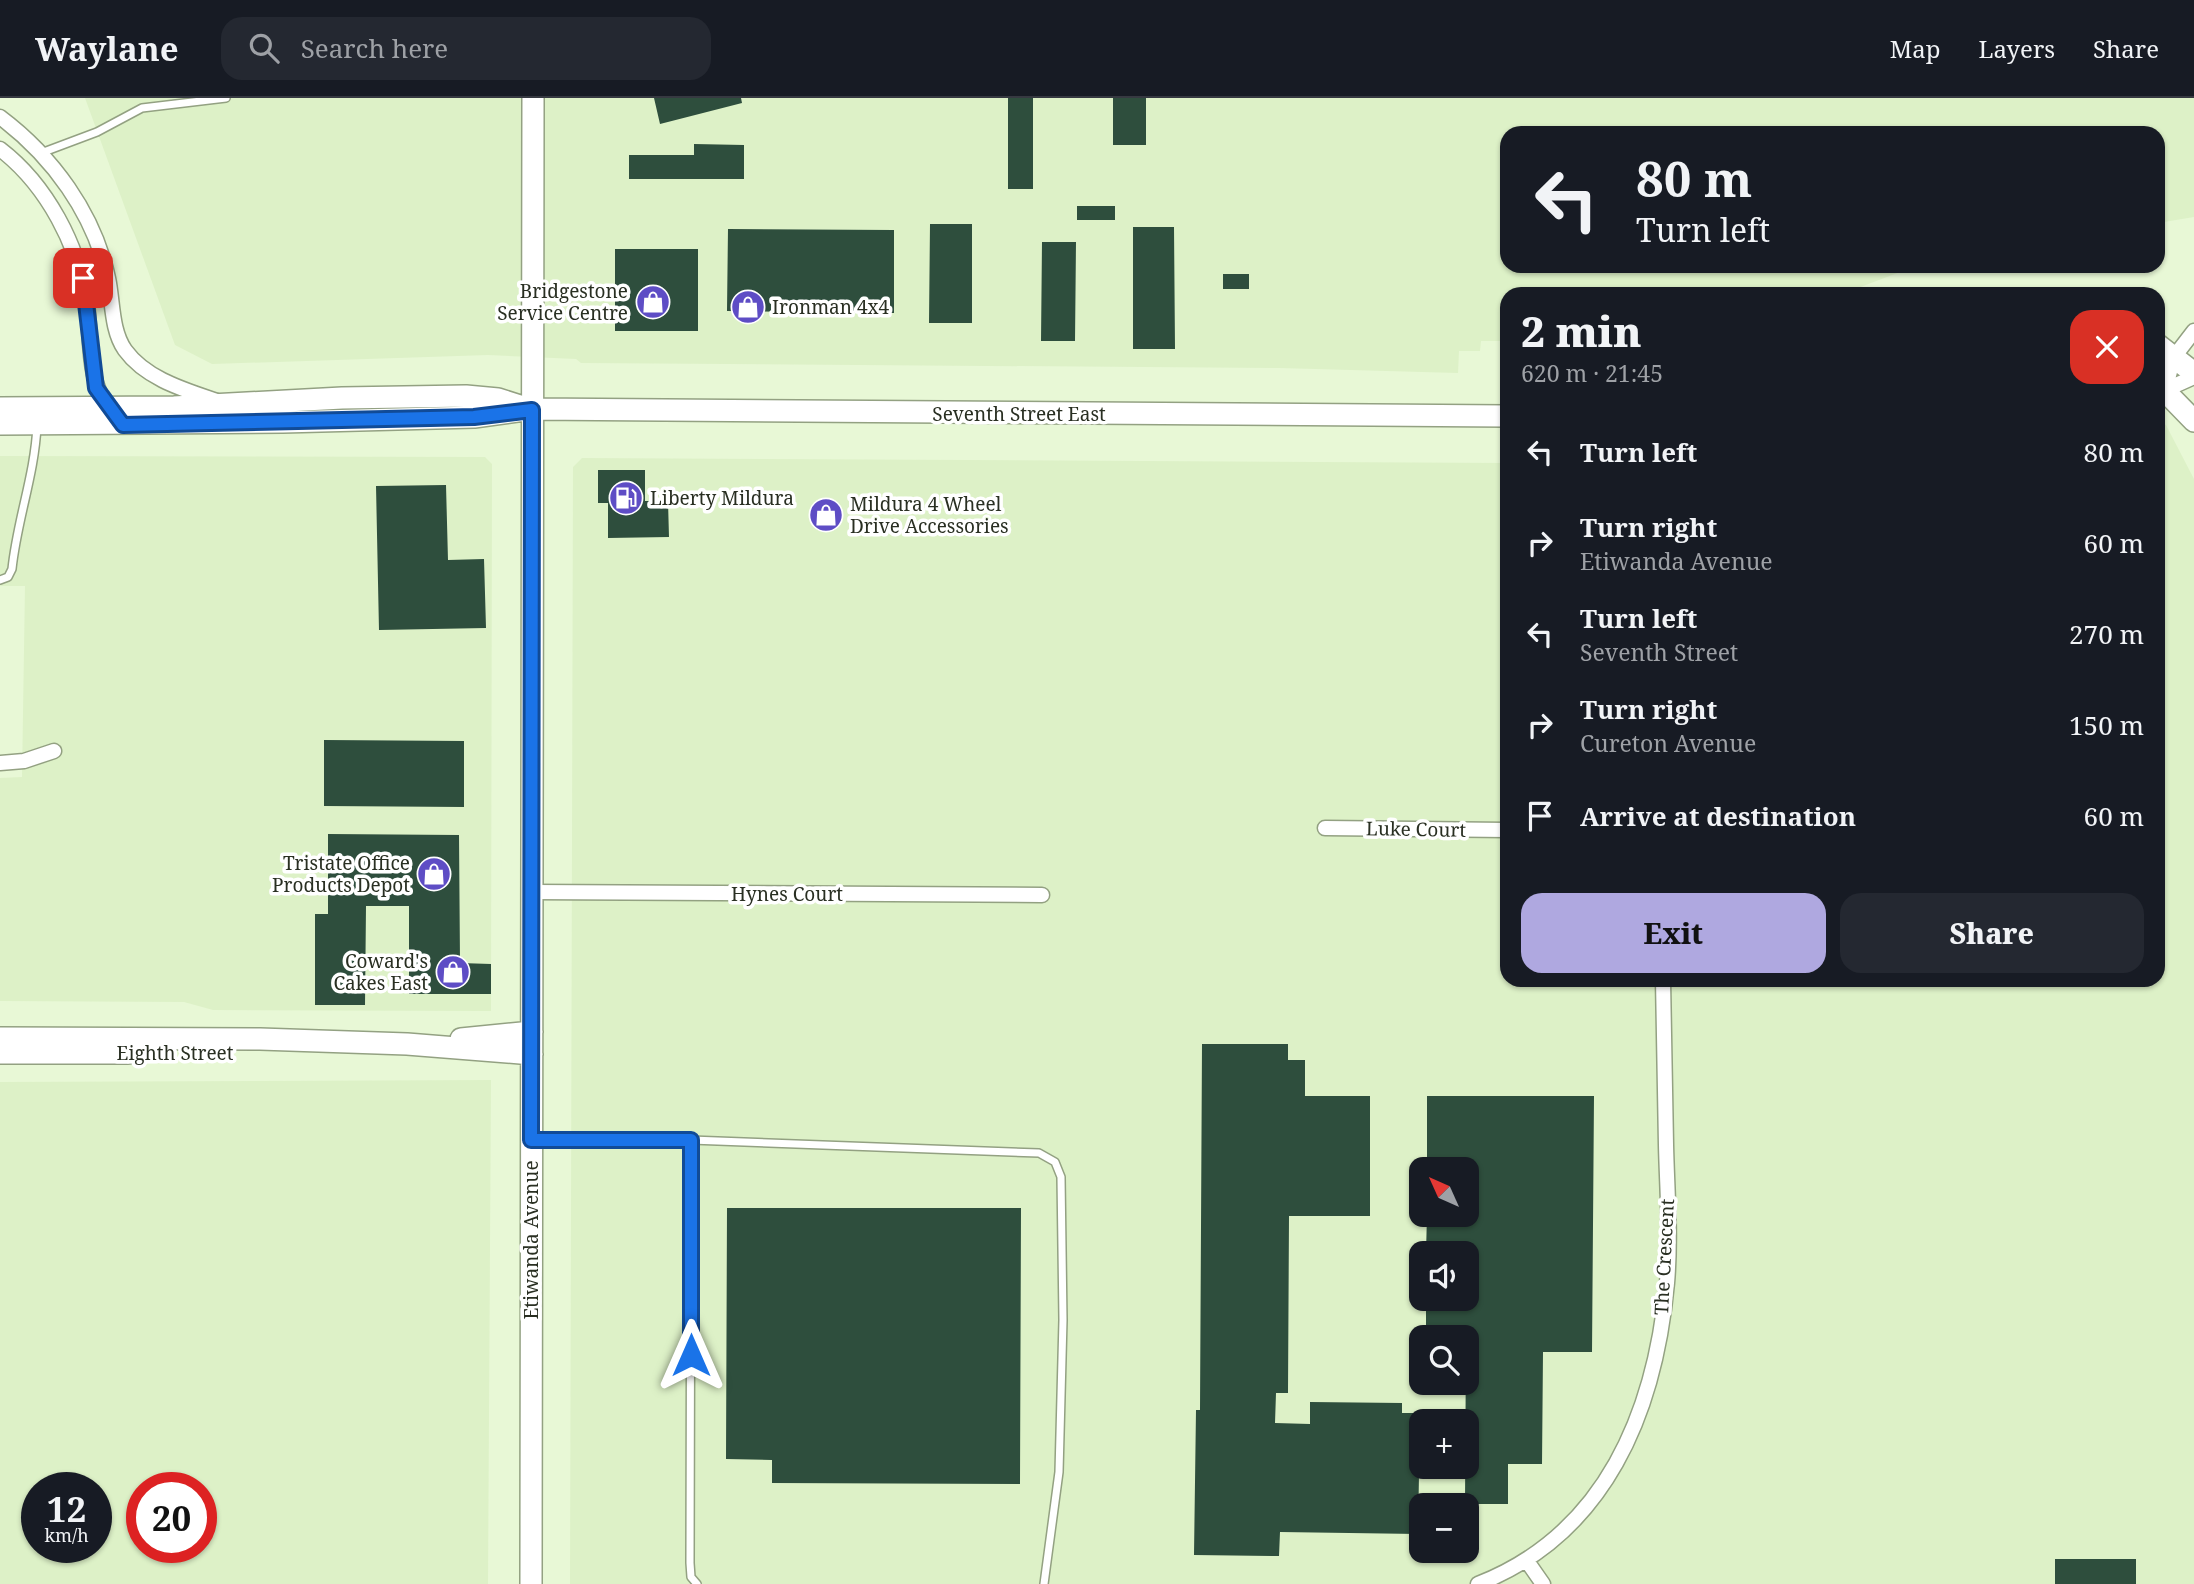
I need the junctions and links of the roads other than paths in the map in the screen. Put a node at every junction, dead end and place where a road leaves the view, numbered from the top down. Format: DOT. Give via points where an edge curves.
graph roads {
  1 [pos="226,98"];
  2 [pos="533,98"];
  3 [pos="0,117"];
  4 [pos="0,149"];
  5 [pos="41,153"];
  6 [pos="2194,331"];
  7 [pos="2166,351"];
  8 [pos="2194,375"];
  9 [pos="2165,386"];
  10 [pos="2165,391"];
  11 [pos="228,404"];
  12 [pos="0,408"];
  13 [pos="108,408"];
  14 [pos="532,410"];
  15 [pos="1500,416"];
  16 [pos="2194,421"];
  17 [pos="0,424"];
  18 [pos="37,424"];
  19 [pos="123,425"];
  20 [pos="0,580"];
  21 [pos="54,751"];
  22 [pos="0,763"];
  23 [pos="1325,828"];
  24 [pos="1500,830"];
  25 [pos="532,892"];
  26 [pos="1042,895"];
  27 [pos="1663,987"];
  28 [pos="532,1032"];
  29 [pos="0,1038"];
  30 [pos="350,1044"];
  31 [pos="407,1044"];
  32 [pos="0,1053"];
  33 [pos="532,1054"];
  34 [pos="531,1140"];
  35 [pos="691,1140"];
  36 [pos="1527,1561"];
  37 [pos="531,1584"];
  38 [pos="697,1584"];
  39 [pos="1045,1584"];
  40 [pos="1478,1584"];
  41 [pos="1543,1584"];
  1 -- 5 [label="lane" via="142,108 97,132"];
  2 -- 14 [label="street, Etiwanda Avenue"];
  3 -- 5 [label="street"];
  4 -- 13 [label="street" via="44,196 75,255 87,305 92,374"];
  5 -- 11 [label="street" via="75,197 90,227 108,276 115,324 125,350 161,379"];
  6 -- 7 [label="street"];
  7 -- 8 [label="street"];
  8 -- 9 [label="street"];
  10 -- 16 [label="street"];
  11 -- 13 [label="street"];
  11 -- 14 [label="street" via="466,396 498,399"];
  12 -- 13 [label="street"];
  13 -- 19 [label="street"];
  14 -- 15 [label="street, Seventh Street East"];
  14 -- 19 [label="street" via="474,417"];
  14 -- 25 [label="street, Etiwanda Avenue"];
  17 -- 18 [label="street"];
  18 -- 19 [label="street"];
  18 -- 20 [label="lane" via="33,471 12,569"];
  21 -- 22 [label="street"];
  23 -- 24 [label="street, Luke Court"];
  25 -- 26 [label="street, Hynes Court"];
  25 -- 28 [label="street, Etiwanda Avenue"];
  27 -- 36 [label="street, The Crescent" via="1668,1229 1659,1338 1634,1429 1618,1463 1580,1515"];
  28 -- 31 [label="street, Eighth Street"];
  28 -- 33 [label="street, Etiwanda Avenue"];
  29 -- 30 [label="street, Eighth Street"];
  30 -- 31 [label="street, Eighth Street"];
  30 -- 32 [label="street, Eighth Street" via="235,1053"];
  31 -- 33 [label="street, Eighth Street"];
  33 -- 34 [label="street, Etiwanda Avenue"];
  34 -- 35 [label="lane"];
  34 -- 37 [label="street, Etiwanda Avenue"];
  35 -- 38 [label="lane" via="690,1563"];
  35 -- 39 [label="lane" via="1039,1153 1055,1162 1061,1177 1063,1320 1059,1472"];
  36 -- 40 [label="street, The Crescent"];
  36 -- 41 [label="street"];
}
